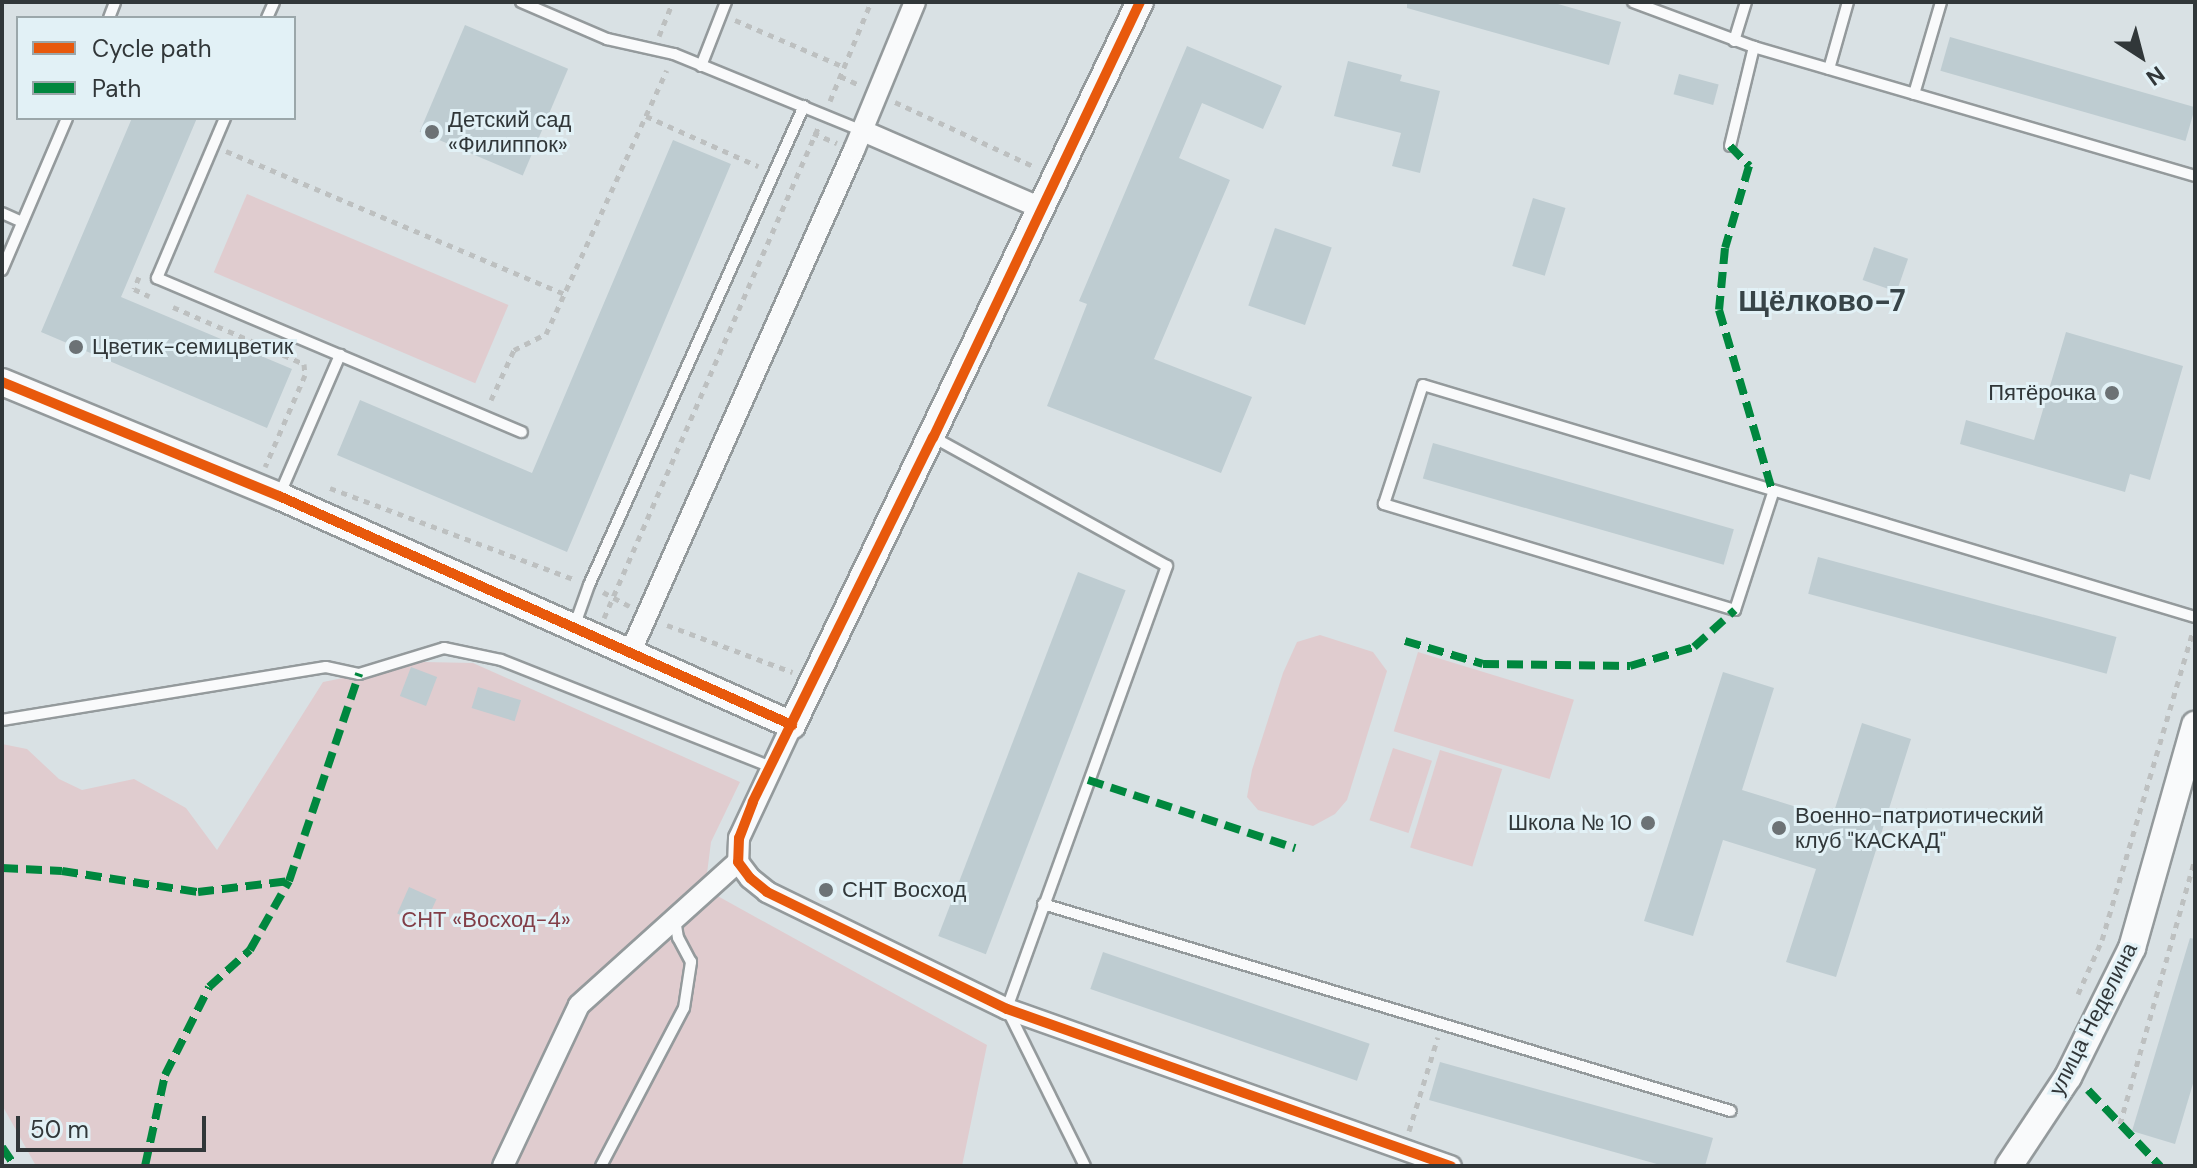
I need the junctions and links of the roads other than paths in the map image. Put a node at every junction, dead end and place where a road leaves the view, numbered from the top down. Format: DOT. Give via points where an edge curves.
graph roads {
  1 [pos="521,2"];
  2 [pos="726,2"];
  3 [pos="915,2"];
  4 [pos="1140,2"];
  5 [pos="1633,2"];
  6 [pos="1746,2"];
  7 [pos="1848,2"];
  8 [pos="1941,2"];
  9 [pos="1734,41"];
  10 [pos="1754,47"];
  11 [pos="701,66"];
  12 [pos="1829,69"];
  13 [pos="1914,94"];
  14 [pos="804,106"];
  15 [pos="66,120"];
  16 [pos="224,120"];
  17 [pos="863,131"];
  18 [pos="1730,146"];
  19 [pos="2195,176"];
  20 [pos="1041,208"];
  21 [pos="2,213"];
  22 [pos="22,222"];
  23 [pos="2,270"];
  24 [pos="340,355"];
  25 [pos="2,382"];
  26 [pos="522,432"];
  27 [pos="933,437"];
  28 [pos="283,484"];
  29 [pos="1773,493"];
  30 [pos="2195,617"];
  31 [pos="585,632"];
  32 [pos="630,653"];
  33 [pos="2,720"];
  34 [pos="792,725"];
  35 [pos="2193,736"];
  36 [pos="771,767"];
  37 [pos="738,862"];
  38 [pos="1043,904"];
  39 [pos="675,918"];
  40 [pos="1007,1009"];
  41 [pos="1731,1111"];
  42 [pos="503,1166"];
  43 [pos="601,1166"];
  44 [pos="1085,1166"];
  45 [pos="1451,1166"];
  46 [pos="2009,1166"];
  1 -- 11 [label="lane" via="607,39 654,48"];
  2 -- 11 [label="lane"];
  3 -- 17 [label="street"];
  4 -- 20 [label="street"];
  5 -- 9 [label="lane"];
  6 -- 9 [label="lane"];
  7 -- 12 [label="lane"];
  8 -- 13 [label="lane"];
  9 -- 10 [label="lane"];
  10 -- 12 [label="lane"];
  10 -- 18 [label="lane"];
  11 -- 14 [label="lane"];
  12 -- 13 [label="lane"];
  13 -- 19 [label="lane"];
  14 -- 17 [label="lane"];
  14 -- 31 [label="lane" via="589,585"];
  15 -- 22 [label="lane"];
  16 -- 24 [label="lane" via="157,278"];
  17 -- 20 [label="street"];
  17 -- 32 [label="street"];
  20 -- 27 [label="street"];
  21 -- 22 [label="lane"];
  22 -- 23 [label="lane"];
  24 -- 26 [label="lane"];
  24 -- 28 [label="lane"];
  25 -- 28 [label="street"];
  27 -- 34 [label="street"];
  27 -- 38 [label="lane" via="1167,566"];
  28 -- 31 [label="street"];
  29 -- 29 [label="lane" via="1735,610 1384,504 1423,385"];
  29 -- 30 [label="lane"];
  31 -- 32 [label="street"];
  32 -- 34 [label="street"];
  33 -- 36 [label="lane" via="326,667 359,674 444,648 501,660"];
  34 -- 36 [label="street"];
  35 -- 46 [label="street, улица Неделина" via="2132,948 2068,1077"];
  36 -- 37 [label="street" via="739,838"];
  37 -- 39 [label="street"];
  37 -- 40 [label="street" via="767,892"];
  38 -- 40 [label="lane"];
  38 -- 41 [label="lane"];
  39 -- 42 [label="street" via="579,1005"];
  39 -- 43 [label="lane" via="678,938 691,962 684,1008"];
  40 -- 44 [label="lane"];
  40 -- 45 [label="street"];
}
